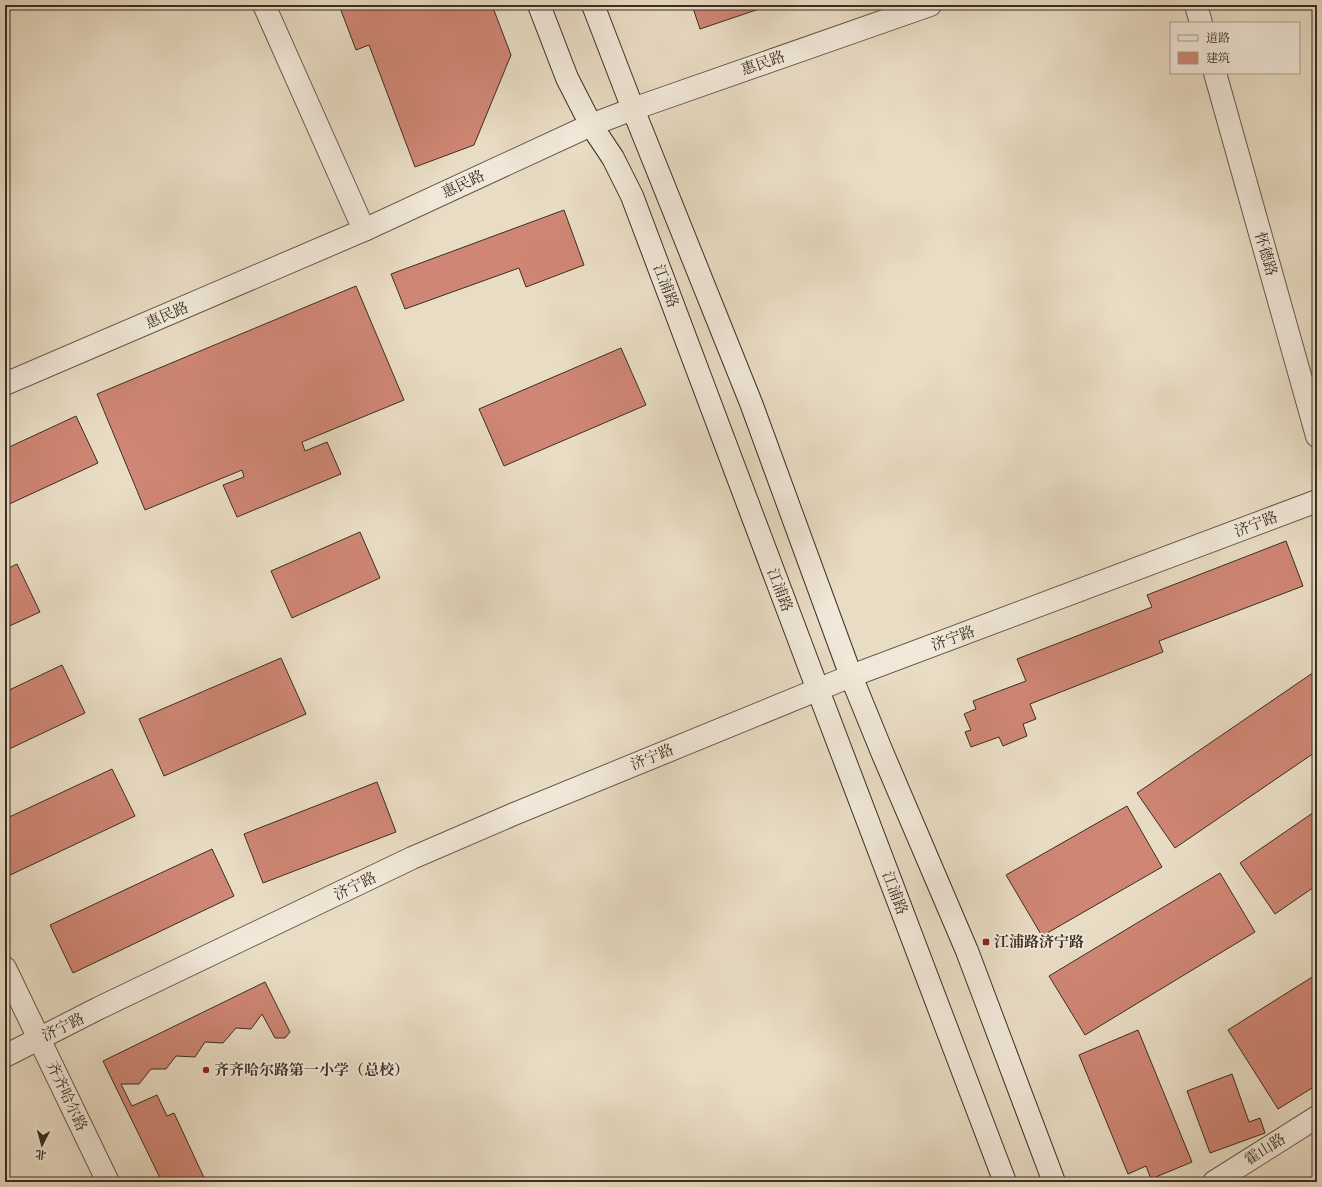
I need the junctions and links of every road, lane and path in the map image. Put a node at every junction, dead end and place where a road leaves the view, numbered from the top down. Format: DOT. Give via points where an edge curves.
graph roads {
  1 [pos="264,5"];
  2 [pos="539,5"];
  3 [pos="593,5"];
  4 [pos="930,5"];
  5 [pos="1196,5"];
  6 [pos="1201,22"];
  7 [pos="1215,74"];
  8 [pos="633,109"];
  9 [pos="591,126"];
  10 [pos="364,230"];
  11 [pos="5,384"];
  12 [pos="1317,436"];
  13 [pos="1317,501"];
  14 [pos="851,676"];
  15 [pos="818,690"];
  16 [pos="5,968"];
  17 [pos="40,1038"];
  18 [pos="5,1056"];
  19 [pos="1317,1117"];
  20 [pos="108,1182"];
  21 [pos="1005,1182"];
  22 [pos="1054,1182"];
  23 [pos="1214,1182"];
  1 -- 10 [label="street"];
  2 -- 9 [label="street, 江浦路" via="567,78"];
  3 -- 8 [label="street"];
  4 -- 8 [label="street, 惠民路"];
  5 -- 6 [label="street"];
  7 -- 12 [label="street, 怀德路"];
  8 -- 9 [label="street, 惠民路"];
  8 -- 14 [label="street" via="751,403"];
  9 -- 10 [label="street, 惠民路"];
  9 -- 15 [label="street, 江浦路" via="613,158 632,196"];
  10 -- 11 [label="street, 惠民路"];
  13 -- 14 [label="street, 济宁路"];
  14 -- 15 [label="street, 济宁路"];
  14 -- 22 [label="street" via="967,951"];
  15 -- 17 [label="street, 济宁路" via="412,858"];
  15 -- 21 [label="street, 江浦路"];
  16 -- 17 [label="street, 齐齐哈尔路"];
  17 -- 18 [label="street, 济宁路"];
  17 -- 20 [label="street, 齐齐哈尔路"];
  19 -- 23 [label="street, 霍山路"];
}
